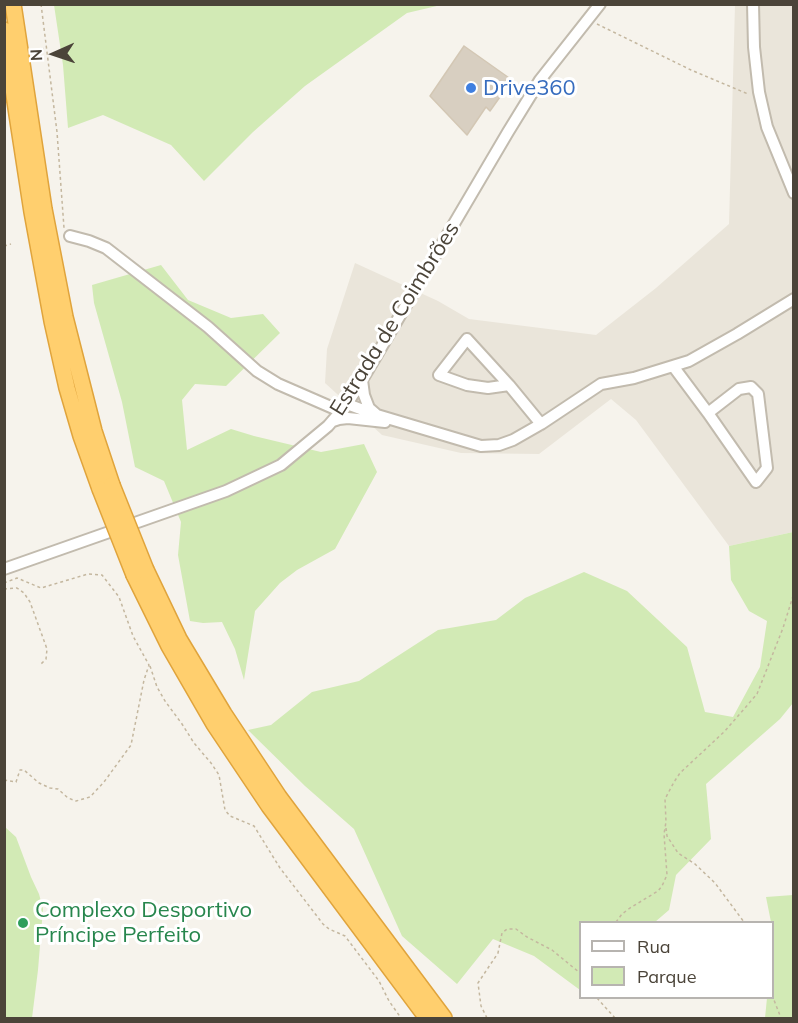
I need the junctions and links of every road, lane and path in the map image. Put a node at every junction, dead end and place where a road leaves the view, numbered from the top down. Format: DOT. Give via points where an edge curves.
graph roads {
  1 [pos="13,4"];
  2 [pos="41,4"];
  3 [pos="600,4"];
  4 [pos="753,4"];
  5 [pos="590,17"];
  6 [pos="4,30"];
  7 [pos="47,48"];
  8 [pos="35,50"];
  9 [pos="761,99"];
  10 [pos="794,193"];
  11 [pos="70,236"];
  12 [pos="11,244"];
  13 [pos="4,246"];
  14 [pos="794,299"];
  15 [pos="673,366"];
  16 [pos="362,381"];
  17 [pos="509,385"];
  18 [pos="344,408"];
  19 [pos="708,412"];
  20 [pos="377,415"];
  21 [pos="332,421"];
  22 [pos="542,424"];
  23 [pos="418,428"];
  24 [pos="106,487"];
  25 [pos="4,569"];
  26 [pos="140,572"];
  27 [pos="4,583"];
  28 [pos="4,589"];
  29 [pos="793,594"];
  30 [pos="40,664"];
  31 [pos="149,665"];
  32 [pos="4,780"];
  33 [pos="665,825"];
  34 [pos="617,921"];
  35 [pos="743,921"];
  36 [pos="579,973"];
  37 [pos="598,999"];
  38 [pos="774,999"];
  39 [pos="401,1018"];
  40 [pos="427,1018"];
  41 [pos="444,1018"];
  42 [pos="487,1018"];
  43 [pos="615,1018"];
  44 [pos="781,1018"];
  1 -- 24 [label="highway" via="44,209 65,317"];
  2 -- 7 [label="path"];
  3 -- 5 [label="street, Estrada de Coimbrões"];
  4 -- 9 [label="street"];
  5 -- 9 [label="path" via="663,57"];
  5 -- 16 [label="street, Estrada de Coimbrões" via="534,89"];
  6 -- 24 [label="highway" via="52,321 81,436"];
  7 -- 8 [label="path"];
  7 -- 11 [label="path" via="64,229"];
  9 -- 10 [label="street" via="767,127"];
  11 -- 18 [label="street" via="106,248 278,384"];
  12 -- 13 [label="path"];
  14 -- 15 [label="street" via="689,361"];
  15 -- 19 [label="street"];
  15 -- 22 [label="street" via="601,384"];
  16 -- 18 [label="street, Estrada de Coimbrões"];
  16 -- 20 [label="street" via="369,408"];
  17 -- 17 [label="street" via="467,339 439,375 467,386"];
  17 -- 22 [label="street"];
  18 -- 20 [label="street"];
  18 -- 21 [label="street, Estrada de Coimbrões"];
  19 -- 19 [label="street" via="739,389 751,387 758,394 767,468 756,482"];
  20 -- 23 [label="street"];
  21 -- 23 [label="street" via="364,419"];
  21 -- 25 [label="street, Estrada de Coimbrões" via="281,465 226,491"];
  22 -- 23 [label="street" via="500,445 480,446"];
  24 -- 26 [label="highway, bridge"];
  26 -- 40 [label="highway" via="169,646 226,742"];
  26 -- 41 [label="highway" via="279,798"];
  27 -- 31 [label="path" via="17,578 41,588 88,574 102,575 119,597"];
  28 -- 30 [label="path" via="17,588 30,602 47,649 46,659"];
  29 -- 33 [label="path" via="757,694 674,782 665,800"];
  31 -- 32 [label="path" via="131,745 90,797 76,801 68,798 24,770 20,770 16,782"];
  31 -- 39 [label="path" via="165,701 219,775 225,810 254,826 323,924 345,936"];
  33 -- 34 [label="path" via="667,875 662,886"];
  33 -- 35 [label="path" via="678,853 715,883"];
  36 -- 42 [label="path" via="552,950 516,928 507,929 502,933 498,953 478,983"];
  37 -- 43 [label="path"];
  38 -- 44 [label="path"];
}
